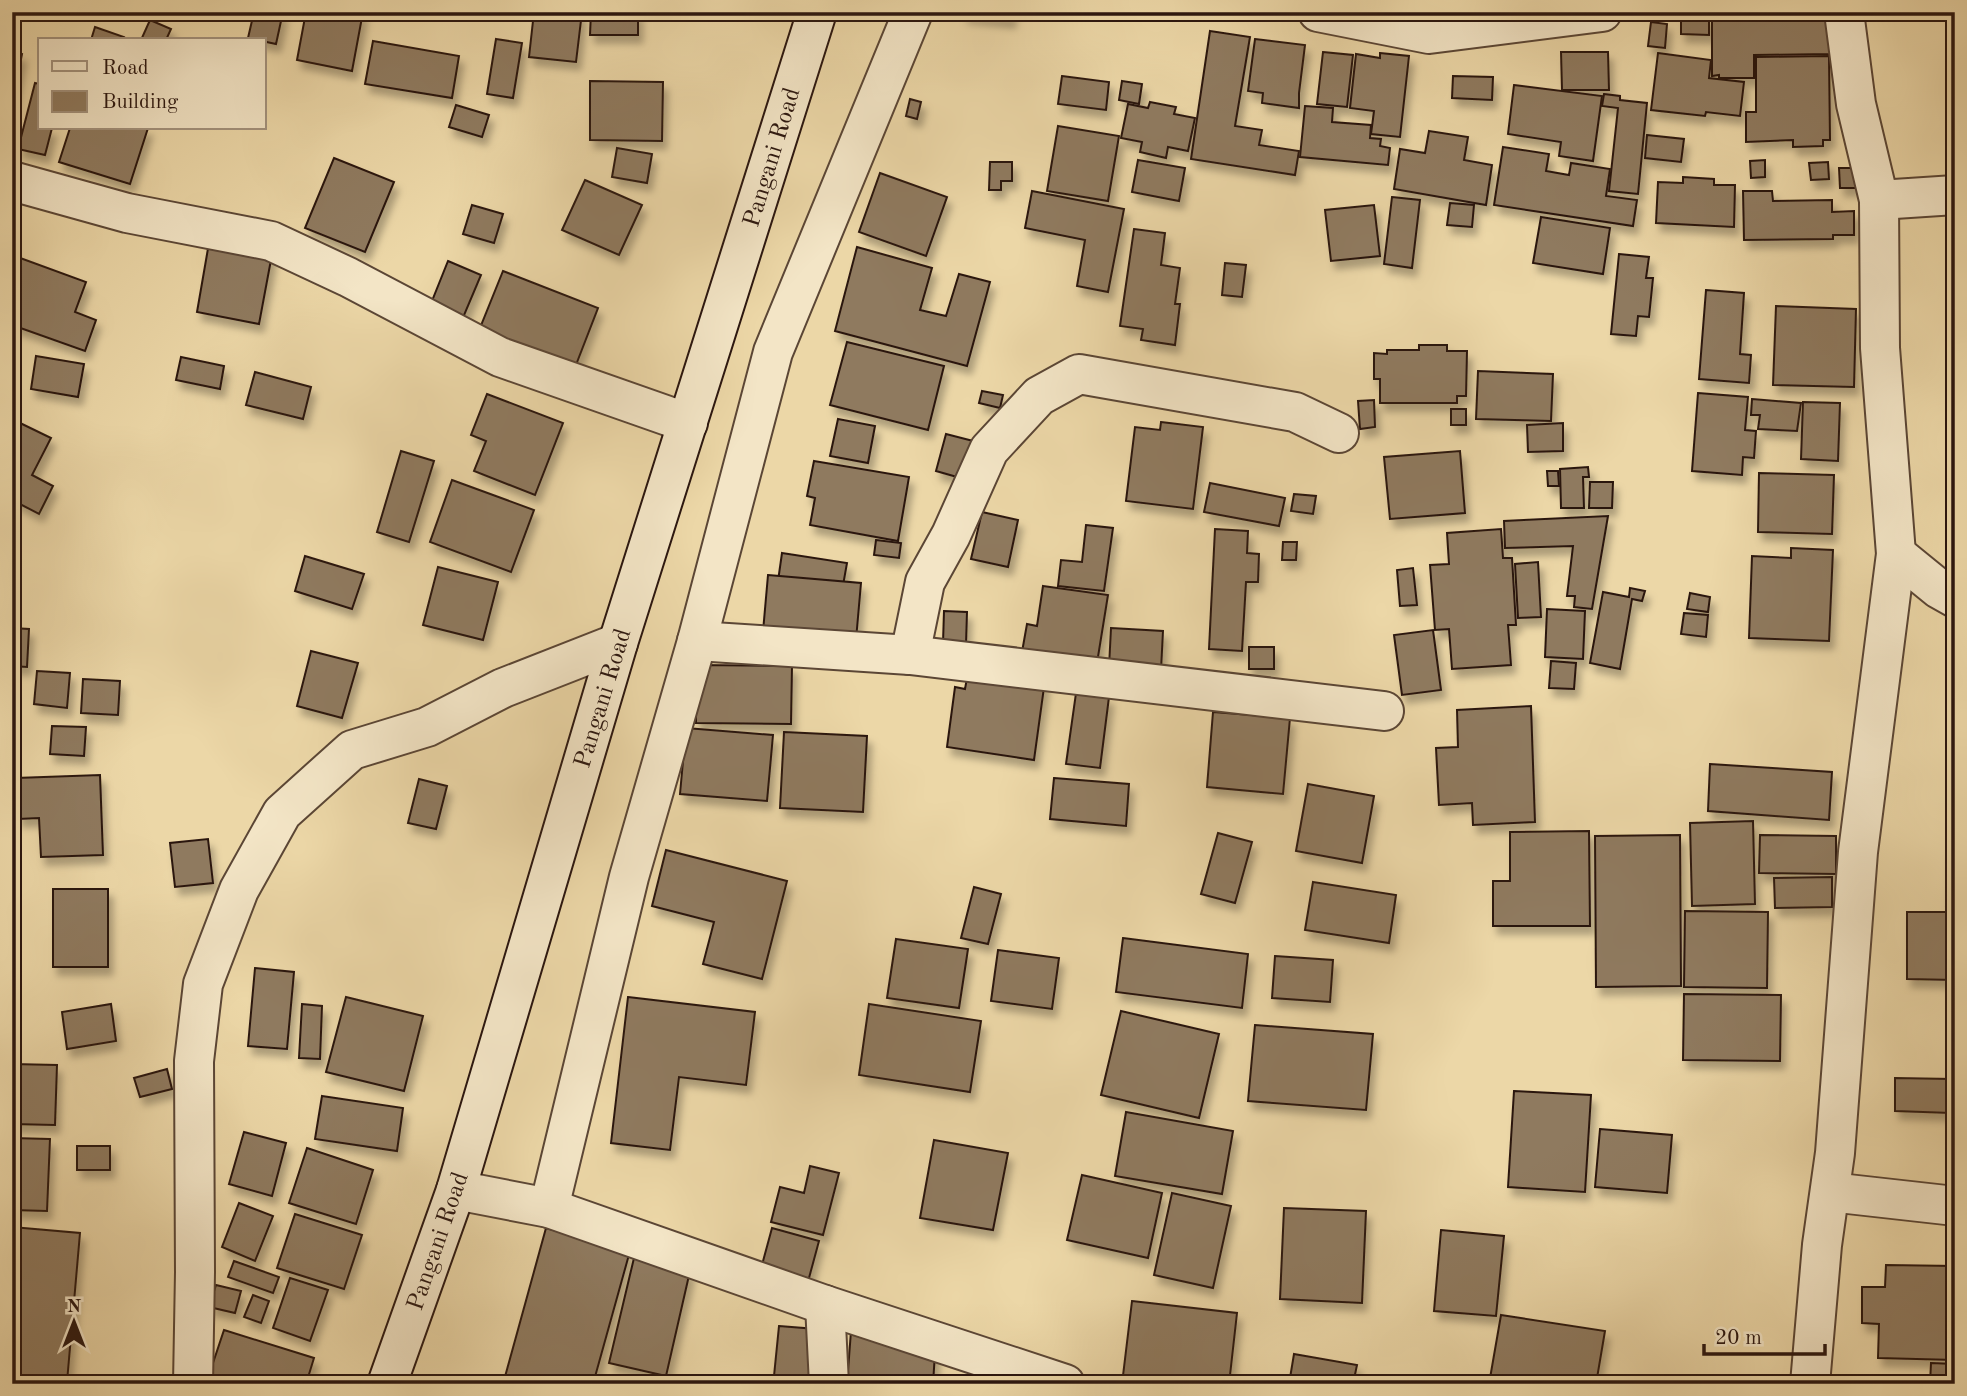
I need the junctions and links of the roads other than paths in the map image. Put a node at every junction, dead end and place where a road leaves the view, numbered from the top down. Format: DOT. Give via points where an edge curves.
graph roads {
  1 [pos="817,12"];
  2 [pos="913,12"];
  3 [pos="1318,12"];
  4 [pos="1602,12"];
  5 [pos="1844,12"];
  6 [pos="12,181"];
  7 [pos="1955,195"];
  8 [pos="1879,200"];
  9 [pos="688,423"];
  10 [pos="1339,433"];
  11 [pos="1896,554"];
  12 [pos="1949,592"];
  13 [pos="697,641"];
  14 [pos="618,643"];
  15 [pos="910,655"];
  16 [pos="1384,711"];
  17 [pos="456,1190"];
  18 [pos="1830,1192"];
  19 [pos="1955,1206"];
  20 [pos="549,1208"];
  21 [pos="825,1305"];
  22 [pos="193,1384"];
  23 [pos="387,1384"];
  24 [pos="829,1384"];
  25 [pos="1065,1384"];
  26 [pos="1810,1384"];
  1 -- 9 [label="street, Pangani Road"];
  2 -- 13 [label="street" via="773,352"];
  3 -- 4 [label="street" via="1429,34"];
  5 -- 8 [label="street" via="1856,104"];
  6 -- 9 [label="street" via="127,213 271,242 500,357"];
  7 -- 8 [label="street"];
  8 -- 11 [label="street" via="1880,348"];
  9 -- 14 [label="street, Pangani Road"];
  10 -- 15 [label="street" via="1295,412 1079,374 1039,396 989,450 925,582"];
  11 -- 12 [label="street"];
  11 -- 18 [label="street" via="1858,852"];
  13 -- 15 [label="street"];
  13 -- 20 [label="street" via="629,877"];
  14 -- 17 [label="street, Pangani Road"];
  14 -- 22 [label="street" via="503,688 428,727 352,750 282,813 239,890 203,984 194,1061"];
  15 -- 16 [label="street"];
  17 -- 20 [label="street"];
  17 -- 23 [label="street, Pangani Road"];
  18 -- 19 [label="street"];
  18 -- 26 [label="street"];
  20 -- 21 [label="street"];
  21 -- 24 [label="street"];
  21 -- 25 [label="street"];
}
